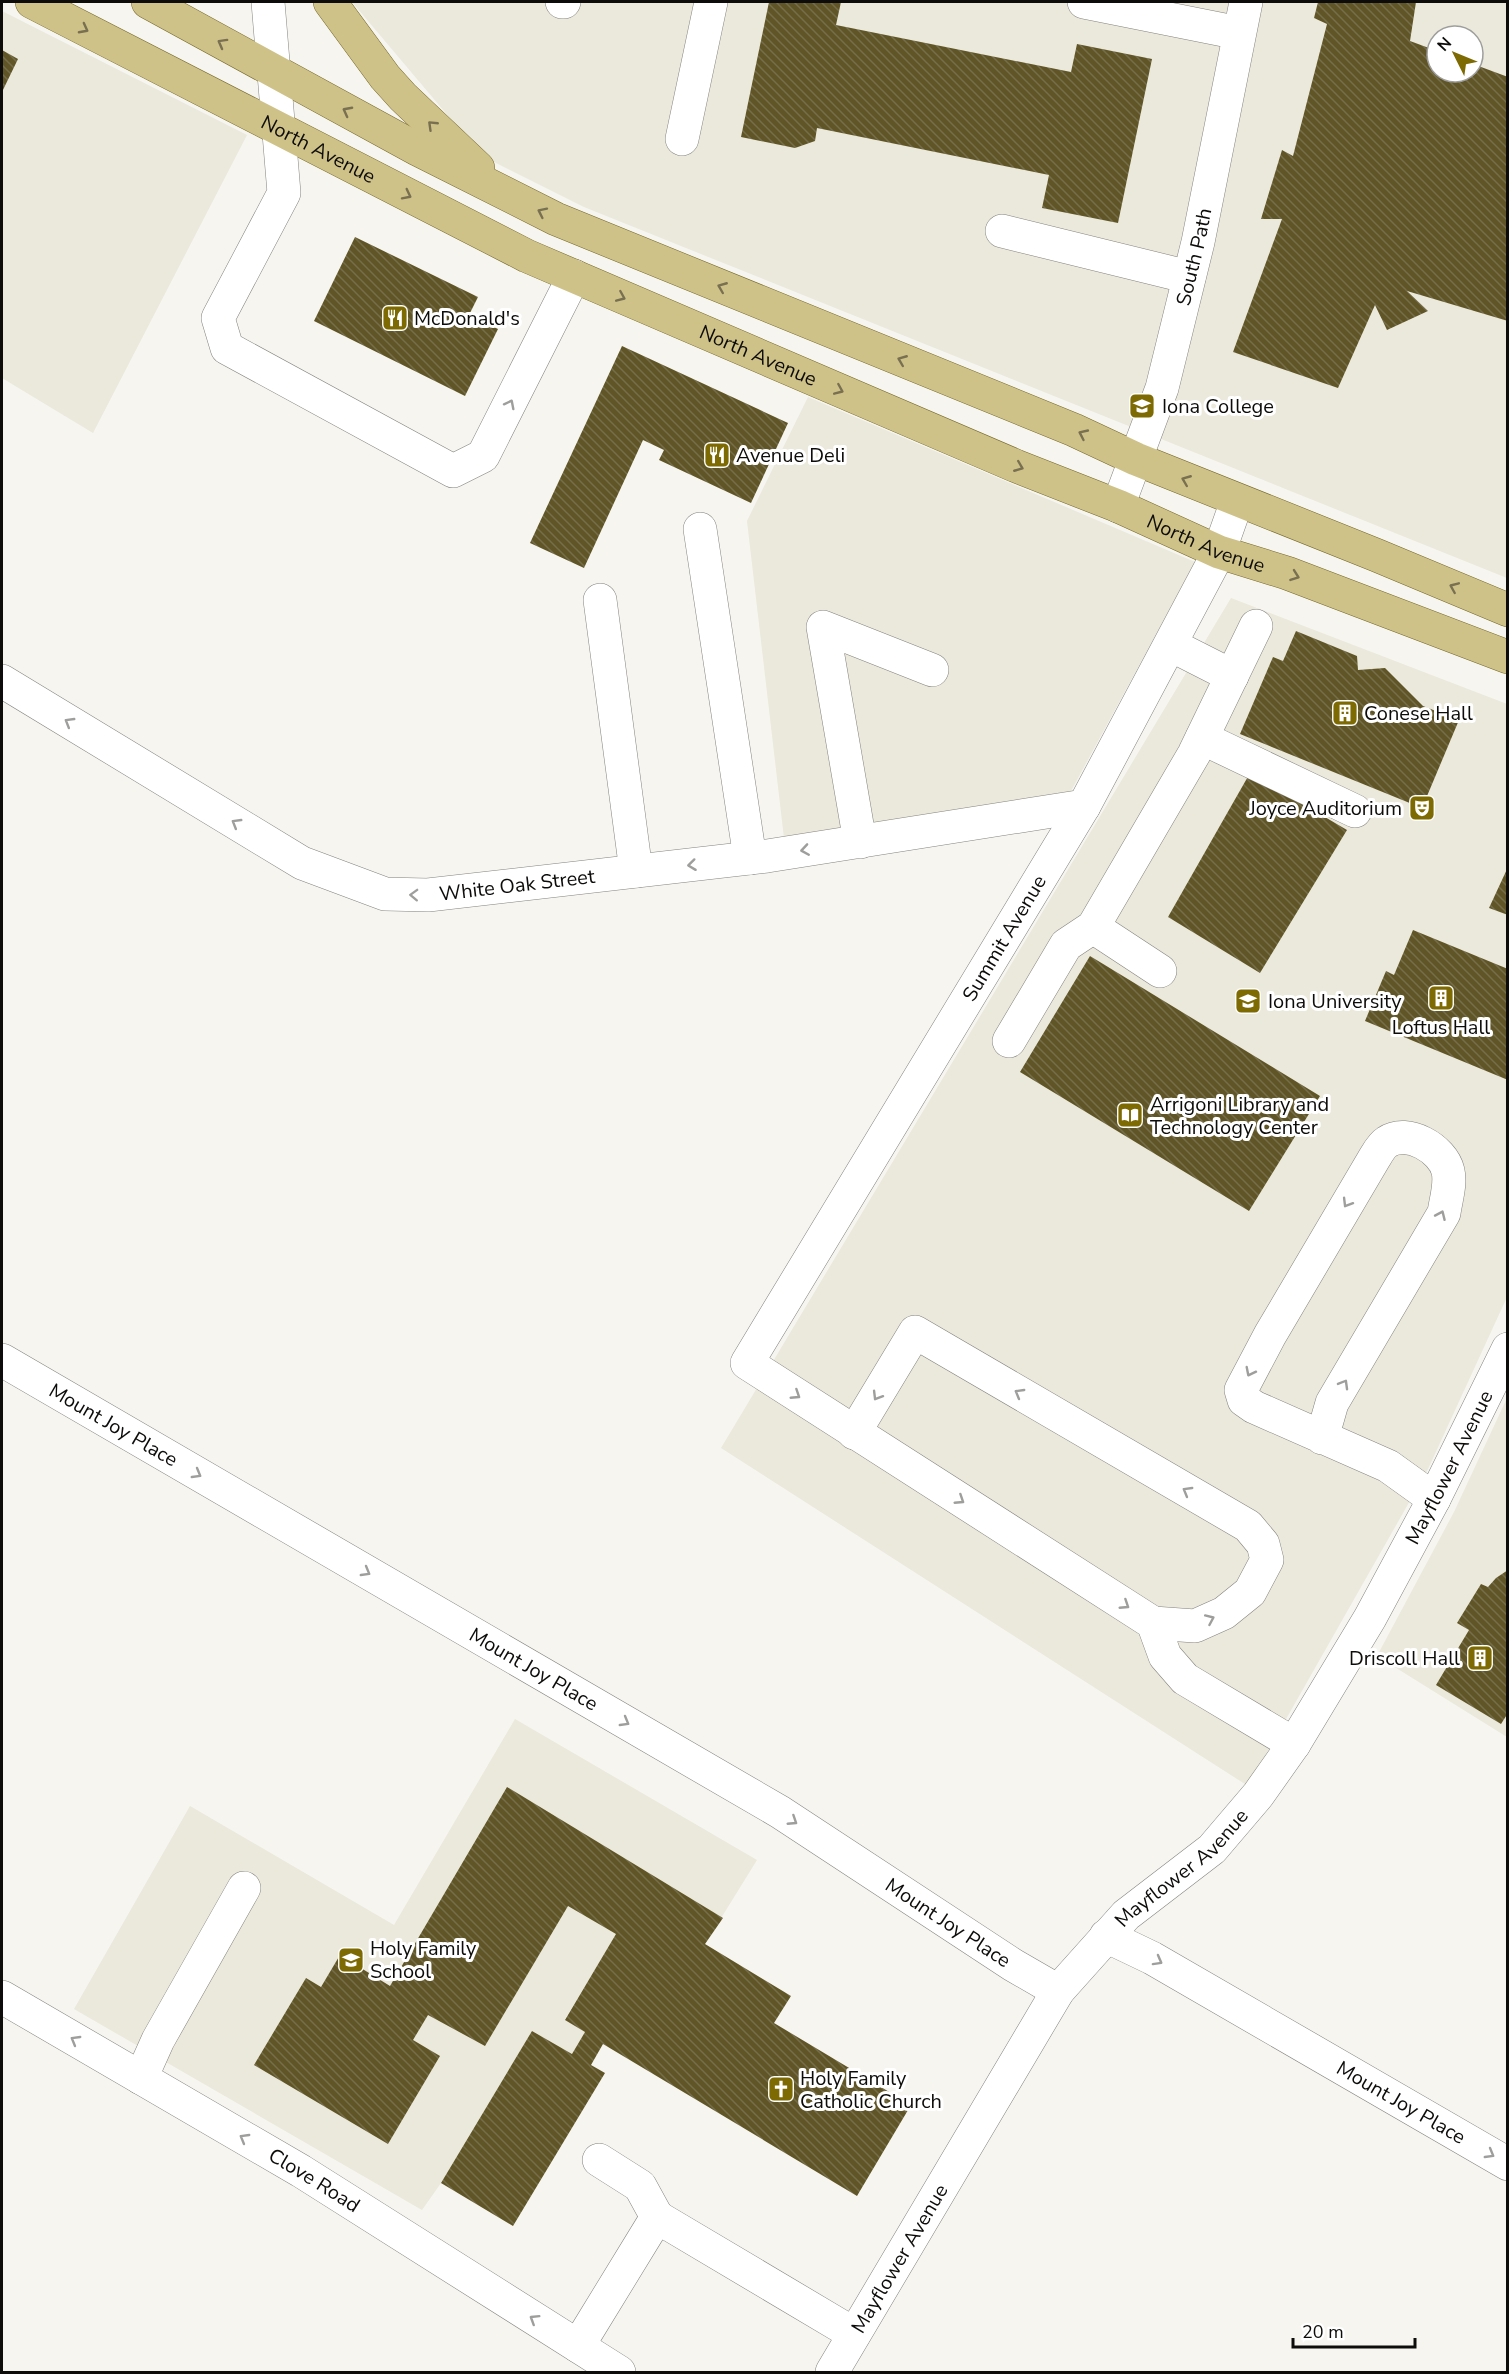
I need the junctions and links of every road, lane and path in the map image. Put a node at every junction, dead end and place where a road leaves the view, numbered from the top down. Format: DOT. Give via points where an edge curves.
graph roads {
  1 [pos="32,2"];
  2 [pos="148,2"];
  3 [pos="268,2"];
  4 [pos="330,2"];
  5 [pos="711,2"];
  6 [pos="1083,2"];
  7 [pos="1245,2"];
  8 [pos="1239,33"];
  9 [pos="273,71"];
  10 [pos="280,131"];
  11 [pos="682,139"];
  12 [pos="505,194"];
  13 [pos="1002,231"];
  14 [pos="574,276"];
  15 [pos="1189,277"];
  16 [pos="1136,459"];
  17 [pos="1237,501"];
  18 [pos="1118,506"];
  19 [pos="700,529"];
  20 [pos="1219,552"];
  21 [pos="600,600"];
  22 [pos="1508,610"];
  23 [pos="1256,626"];
  24 [pos="1170,645"];
  25 [pos="1507,656"];
  26 [pos="932,670"];
  27 [pos="1232,676"];
  28 [pos="2,681"];
  29 [pos="1202,738"];
  30 [pos="1084,806"];
  31 [pos="1355,811"];
  32 [pos="860,842"];
  33 [pos="750,858"];
  34 [pos="636,871"];
  35 [pos="1093,927"];
  36 [pos="1160,970"];
  37 [pos="1009,1041"];
  38 [pos="1508,1349"];
  39 [pos="2,1360"];
  40 [pos="854,1432"];
  41 [pos="1322,1438"];
  42 [pos="1434,1499"];
  43 [pos="1153,1623"];
  44 [pos="1294,1744"];
  45 [pos="244,1888"];
  46 [pos="1106,1936"];
  47 [pos="1058,1991"];
  48 [pos="2,1997"];
  49 [pos="141,2078"];
  50 [pos="599,2160"];
  51 [pos="1508,2164"];
  52 [pos="657,2217"];
  53 [pos="854,2334"];
  54 [pos="578,2346"];
  55 [pos="619,2373"];
  56 [pos="832,2373"];
  1 -- 10 [label="main road, North Avenue, one-way"];
  9 -- 2 [label="main road, one-way"];
  3 -- 9 [label="street"];
  12 -- 4 [label="main road, one-way" via="403,97"];
  5 -- 11 [label="street"];
  6 -- 8 [label="street"];
  7 -- 8 [label="street, South Path"];
  8 -- 15 [label="street, South Path"];
  9 -- 10 [label="street"];
  12 -- 9 [label="main road, one-way"];
  10 -- 14 [label="main road, North Avenue, one-way"];
  10 -- 14 [label="street, one-way" via="284,193 219,318 227,348 453,471 483,456"];
  16 -- 12 [label="main road, one-way" via="1074,430 555,219"];
  13 -- 15 [label="street"];
  14 -- 18 [label="main road, North Avenue, one-way"];
  15 -- 16 [label="street, South Path" via="1162,388"];
  17 -- 16 [label="main road, one-way"];
  16 -- 18 [label="street, South Path"];
  17 -- 20 [label="street, Summit Avenue"];
  22 -- 17 [label="main road, one-way"];
  18 -- 20 [label="main road, North Avenue"];
  19 -- 33 [label="street"];
  20 -- 24 [label="street, Summit Avenue"];
  20 -- 25 [label="main road, North Avenue, one-way" via="1287,573"];
  21 -- 34 [label="street"];
  23 -- 27 [label="street"];
  24 -- 27 [label="street"];
  24 -- 30 [label="street, Summit Avenue"];
  26 -- 32 [label="street" via="823,627"];
  27 -- 29 [label="street"];
  34 -- 28 [label="street, White Oak Street, one-way" via="428,896 385,894 302,863"];
  29 -- 31 [label="street"];
  29 -- 35 [label="street"];
  30 -- 32 [label="street, White Oak Street"];
  30 -- 40 [label="street, Summit Avenue, one-way" via="747,1363"];
  32 -- 33 [label="street, White Oak Street, one-way"];
  33 -- 34 [label="street, White Oak Street, one-way"];
  35 -- 36 [label="street"];
  35 -- 37 [label="street" via="1066,945"];
  38 -- 42 [label="street, Mayflower Avenue"];
  39 -- 47 [label="street, Mount Joy Place, one-way" via="780,1812"];
  40 -- 43 [label="street, one-way"];
  43 -- 40 [label="street, one-way" via="1195,1626 1224,1613 1250,1592 1267,1560 1263,1544 1248,1526 915,1332"];
  41 -- 41 [label="street, one-way" via="1332,1403 1443,1213 1449,1187 1448,1169 1430,1147 1415,1140 1398,1138 1386,1142 1375,1157 1241,1390 1244,1400 1254,1407"];
  41 -- 42 [label="street" via="1388,1467"];
  42 -- 44 [label="street, Mayflower Avenue" via="1370,1618"];
  43 -- 44 [label="street" via="1165,1656 1185,1679"];
  44 -- 46 [label="street, Mayflower Avenue" via="1258,1795 1212,1849 1140,1903"];
  45 -- 49 [label="street" via="158,2040"];
  46 -- 47 [label="street, Mayflower Avenue"];
  46 -- 51 [label="street, Mount Joy Place, one-way" via="1152,1958"];
  47 -- 53 [label="street, Mayflower Avenue"];
  49 -- 48 [label="street, Clove Road, one-way"];
  54 -- 49 [label="street, Clove Road, one-way" via="301,2171"];
  50 -- 52 [label="street" via="640,2186"];
  52 -- 53 [label="street"];
  52 -- 54 [label="street"];
  53 -- 56 [label="street, Mayflower Avenue"];
  54 -- 55 [label="street, Clove Road"];
}
